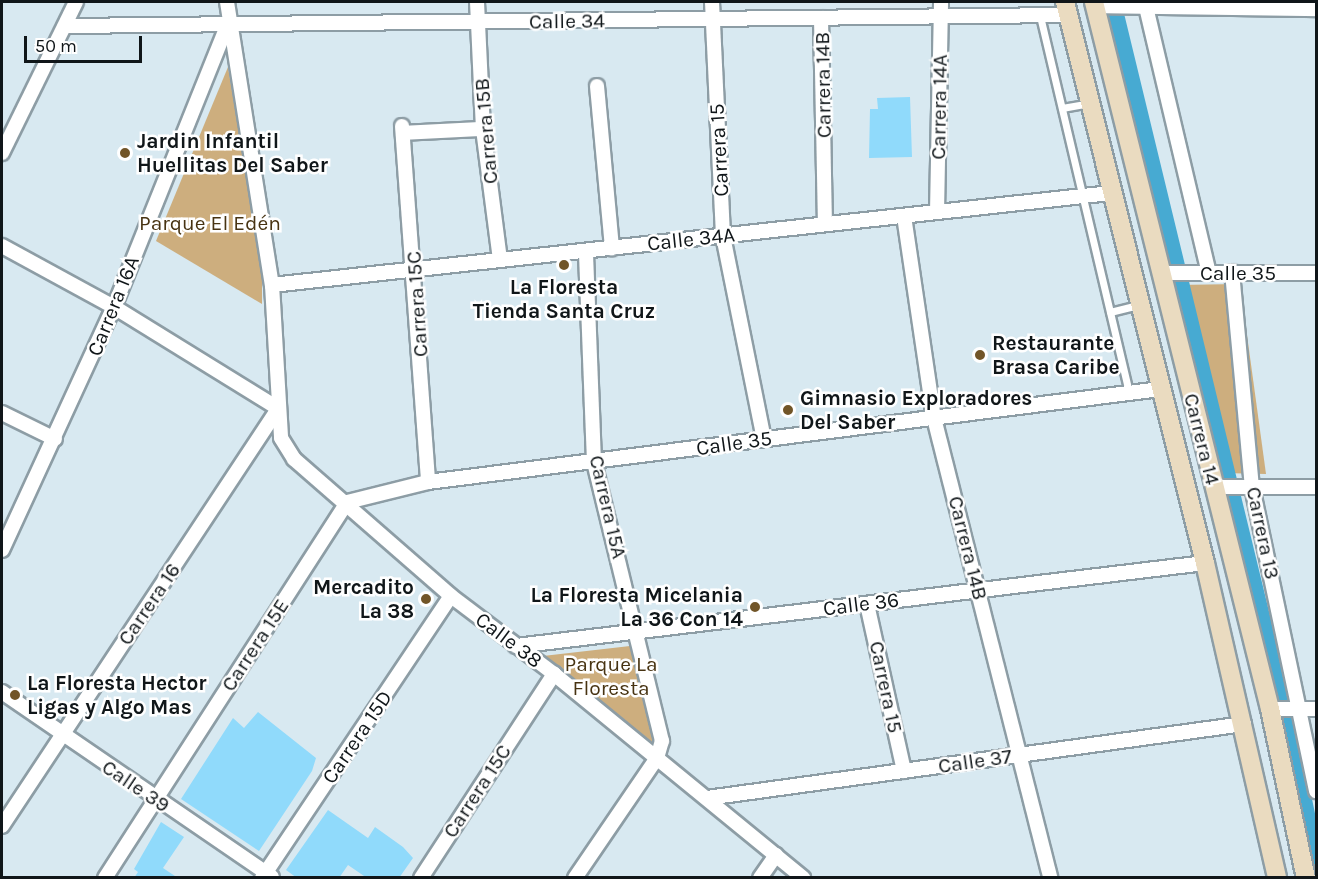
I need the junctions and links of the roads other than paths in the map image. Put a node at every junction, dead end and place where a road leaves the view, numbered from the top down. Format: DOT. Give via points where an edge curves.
graph roads {
  1 [pos="76,2"];
  2 [pos="227,2"];
  3 [pos="477,2"];
  4 [pos="712,2"];
  5 [pos="941,2"];
  6 [pos="1099,4"];
  7 [pos="1241,5"];
  8 [pos="1140,7"];
  9 [pos="1067,8"];
  10 [pos="1317,9"];
  11 [pos="1040,16"];
  12 [pos="821,18"];
  13 [pos="941,18"];
  14 [pos="713,19"];
  15 [pos="478,21"];
  16 [pos="228,24"];
  17 [pos="66,26"];
  18 [pos="597,86"];
  19 [pos="1090,103"];
  20 [pos="1062,108"];
  21 [pos="483,129"];
  22 [pos="2,153"];
  23 [pos="1111,193"];
  24 [pos="1082,196"];
  25 [pos="937,212"];
  26 [pos="904,216"];
  27 [pos="825,225"];
  28 [pos="723,236"];
  29 [pos="2,246"];
  30 [pos="612,248"];
  31 [pos="586,251"];
  32 [pos="500,260"];
  33 [pos="416,269"];
  34 [pos="1232,272"];
  35 [pos="1166,273"];
  36 [pos="1209,273"];
  37 [pos="1317,273"];
  38 [pos="272,285"];
  39 [pos="1138,305"];
  40 [pos="114,307"];
  41 [pos="1110,312"];
  42 [pos="1160,389"];
  43 [pos="1129,393"];
  44 [pos="277,409"];
  45 [pos="2,412"];
  46 [pos="934,418"];
  47 [pos="55,439"];
  48 [pos="764,439"];
  49 [pos="594,462"];
  50 [pos="428,482"];
  51 [pos="1220,487"];
  52 [pos="1250,487"];
  53 [pos="1317,487"];
  54 [pos="347,502"];
  55 [pos="5,532"];
  56 [pos="2,549"];
  57 [pos="1205,563"];
  58 [pos="979,590"];
  59 [pos="451,596"];
  60 [pos="867,604"];
  61 [pos="638,631"];
  62 [pos="516,646"];
  63 [pos="554,674"];
  64 [pos="2,692"];
  65 [pos="1275,709"];
  66 [pos="1299,709"];
  67 [pos="1317,709"];
  68 [pos="1244,724"];
  69 [pos="61,736"];
  70 [pos="1020,755"];
  71 [pos="657,758"];
  72 [pos="904,771"];
  73 [pos="1317,791"];
  74 [pos="707,798"];
  75 [pos="156,800"];
  76 [pos="2,826"];
  77 [pos="776,855"];
  78 [pos="267,876"];
  79 [pos="105,878"];
  80 [pos="421,878"];
  81 [pos="575,878"];
  82 [pos="760,878"];
  83 [pos="803,878"];
  84 [pos="1050,878"];
  85 [pos="1277,878"];
  86 [pos="1306,878"];
  1 -- 17 [label="street"];
  2 -- 16 [label="street"];
  3 -- 15 [label="street, Carrera 15B"];
  4 -- 14 [label="street, Carrera 15"];
  5 -- 13 [label="street, Carrera 14A"];
  6 -- 8 [label="street"];
  6 -- 35 [label="main road, Carrera 14"];
  7 -- 8 [label="street"];
  7 -- 10 [label="street"];
  8 -- 36 [label="street"];
  9 -- 11 [label="street, Calle 34"];
  9 -- 19 [label="main road, Carrera 14"];
  11 -- 13 [label="street, Calle 34"];
  11 -- 20 [label="lane"];
  12 -- 13 [label="street, Calle 34"];
  12 -- 14 [label="street, Calle 34"];
  12 -- 27 [label="street, Carrera 14B"];
  13 -- 25 [label="street, Carrera 14A"];
  14 -- 15 [label="street, Calle 34"];
  14 -- 28 [label="street, Carrera 15"];
  15 -- 16 [label="street, Calle 34"];
  15 -- 21 [label="street, Carrera 15B"];
  16 -- 17 [label="street, Calle 34"];
  16 -- 38 [label="street"];
  16 -- 40 [label="street, Carrera 16A"];
  17 -- 22 [label="street"];
  18 -- 30 [label="street"];
  19 -- 20 [label="lane"];
  19 -- 23 [label="main road, Carrera 14"];
  20 -- 24 [label="lane"];
  21 -- 32 [label="street, Carrera 15B"];
  21 -- 33 [label="street, Carrera 15C" via="402,130"];
  23 -- 24 [label="street, Calle 34A"];
  23 -- 39 [label="main road, Carrera 14"];
  24 -- 25 [label="street, Calle 34A"];
  24 -- 41 [label="lane"];
  25 -- 26 [label="street, Calle 34A"];
  26 -- 27 [label="street, Calle 34A"];
  26 -- 46 [label="street, Carrera 14B"];
  27 -- 28 [label="street, Calle 34A"];
  28 -- 30 [label="street, Calle 34A"];
  28 -- 48 [label="street, Carrera 15"];
  29 -- 40 [label="street"];
  30 -- 31 [label="street, Calle 34A"];
  31 -- 32 [label="street, Calle 34A"];
  31 -- 49 [label="street, Carrera 15A"];
  32 -- 33 [label="street, Calle 34A"];
  33 -- 38 [label="street, Calle 34A"];
  33 -- 50 [label="street, Carrera 15C"];
  34 -- 36 [label="street, Calle 35"];
  34 -- 37 [label="street, Calle 35"];
  34 -- 52 [label="street, Carrera 13"];
  35 -- 36 [label="street, Calle 35"];
  35 -- 51 [label="main road, Carrera 14"];
  38 -- 44 [label="street"];
  39 -- 41 [label="lane"];
  39 -- 42 [label="main road, Carrera 14"];
  40 -- 44 [label="street"];
  40 -- 47 [label="street, Carrera 16A"];
  41 -- 43 [label="lane"];
  42 -- 43 [label="street, Calle 35"];
  42 -- 57 [label="main road, Carrera 14"];
  43 -- 46 [label="street, Calle 35"];
  44 -- 54 [label="street, Calle 38" via="281,438 294,459"];
  44 -- 69 [label="street, Carrera 16"];
  45 -- 47 [label="street"];
  46 -- 48 [label="street, Calle 35"];
  46 -- 58 [label="street, Carrera 14B"];
  47 -- 55 [label="street, Carrera 16A"];
  48 -- 49 [label="street, Calle 35"];
  49 -- 50 [label="street, Calle 35"];
  49 -- 61 [label="street, Carrera 15A"];
  50 -- 54 [label="street, Calle 35"];
  51 -- 52 [label="street"];
  51 -- 65 [label="main road, Carrera 14"];
  52 -- 53 [label="street"];
  52 -- 66 [label="street, Carrera 13"];
  54 -- 59 [label="street, Calle 38"];
  54 -- 75 [label="street, Carrera 15E"];
  55 -- 56 [label="street, Carrera 16A"];
  57 -- 58 [label="street, Calle 36"];
  57 -- 68 [label="main road, Carrera 14"];
  58 -- 60 [label="street, Calle 36"];
  58 -- 70 [label="street, Carrera 14B"];
  59 -- 62 [label="street, Calle 38"];
  59 -- 78 [label="street, Carrera 15D"];
  60 -- 61 [label="street, Calle 36"];
  60 -- 72 [label="street, Carrera 15"];
  61 -- 62 [label="street, Calle 36"];
  61 -- 71 [label="street, Carrera 15A" via="662,732"];
  62 -- 63 [label="street, Calle 38"];
  63 -- 71 [label="street, Calle 38"];
  63 -- 80 [label="street, Carrera 15C"];
  64 -- 69 [label="street, Calle 39"];
  65 -- 66 [label="street"];
  65 -- 86 [label="main road, Carrera 14"];
  66 -- 67 [label="street"];
  66 -- 73 [label="street, Carrera 13"];
  68 -- 70 [label="street, Calle 37"];
  68 -- 85 [label="main road, Carrera 14"];
  69 -- 75 [label="street, Calle 39"];
  69 -- 76 [label="street, Carrera 16"];
  70 -- 72 [label="street, Calle 37"];
  70 -- 84 [label="street, Carrera 14B"];
  71 -- 74 [label="street, Calle 38"];
  71 -- 81 [label="street"];
  72 -- 74 [label="street, Calle 37"];
  74 -- 77 [label="street, Calle 38"];
  75 -- 78 [label="street, Calle 39"];
  75 -- 79 [label="street, Carrera 15E"];
  77 -- 82 [label="street"];
  77 -- 83 [label="street, Calle 38"];
}
